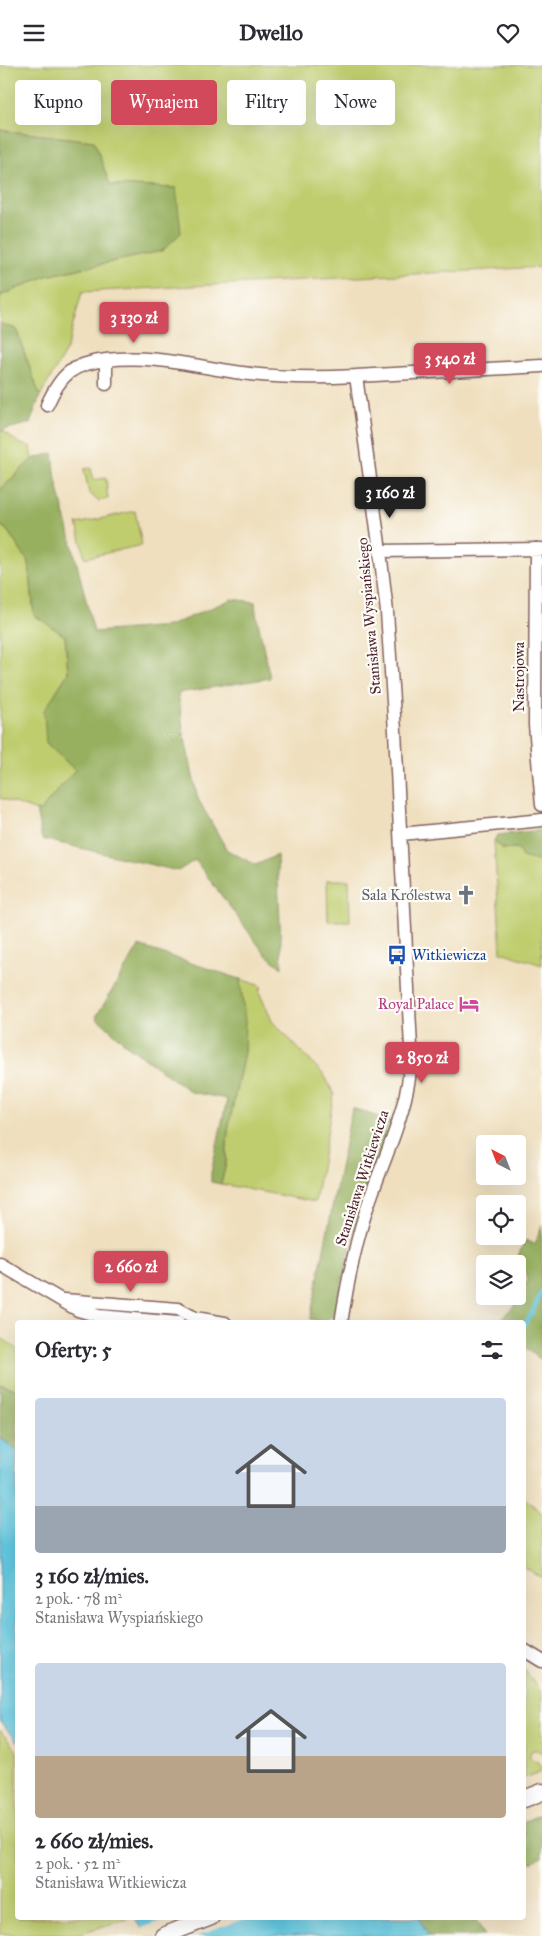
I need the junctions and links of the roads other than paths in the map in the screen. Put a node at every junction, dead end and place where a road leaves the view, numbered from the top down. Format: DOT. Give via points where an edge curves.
graph roads {
  1 [pos="106,360"];
  2 [pos="542,365"];
  3 [pos="356,376"];
  4 [pos="106,384"];
  5 [pos="47,405"];
  6 [pos="539,549"];
  7 [pos="380,551"];
  8 [pos="542,805"];
  9 [pos="542,820"];
  10 [pos="400,834"];
  11 [pos="0,1264"];
  12 [pos="58,1299"];
  13 [pos="144,1320"];
  14 [pos="190,1320"];
  15 [pos="341,1320"];
  16 [pos="526,1651"];
  17 [pos="542,1661"];
  18 [pos="542,1792"];
  19 [pos="526,1798"];
  20 [pos="203,1920"];
  21 [pos="162,1936"];
  1 -- 3 [label="street" via="146,358 279,377"];
  1 -- 4 [label="street"];
  1 -- 5 [label="street" via="89,362 70,370 60,380"];
  2 -- 3 [label="street"];
  3 -- 7 [label="street, Stanisława Wyspiańskiego"];
  6 -- 7 [label="street"];
  6 -- 8 [label="street, Nastrojowa" via="535,725"];
  7 -- 10 [label="street, Stanisława Wyspiańskiego" via="387,612"];
  9 -- 10 [label="street"];
  10 -- 15 [label="street, Stanisława Witkiewicza" via="411,1023 410,1077 401,1113 355,1246"];
  11 -- 12 [label="street"];
  12 -- 13 [label="street" via="78,1310 99,1316"];
  12 -- 14 [label="street" via="178,1309"];
  16 -- 17 [label="street"];
  18 -- 19 [label="main road"];
  20 -- 21 [label="main road"];
}
